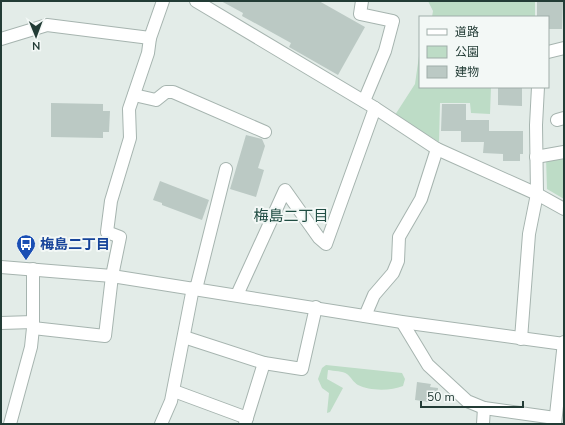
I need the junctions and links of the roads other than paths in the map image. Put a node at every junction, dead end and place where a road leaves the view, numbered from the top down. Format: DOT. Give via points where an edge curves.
graph roads {
  1 [pos="163,1"];
  2 [pos="196,1"];
  3 [pos="362,1"];
  4 [pos="150,38"];
  5 [pos="1,39"];
  6 [pos="564,48"];
  7 [pos="549,52"];
  8 [pos="538,88"];
  9 [pos="134,94"];
  10 [pos="364,101"];
  11 [pos="375,108"];
  12 [pos="265,132"];
  13 [pos="438,149"];
  14 [pos="564,152"];
  15 [pos="536,157"];
  16 [pos="226,169"];
  17 [pos="537,194"];
  18 [pos="564,209"];
  19 [pos="1,268"];
  20 [pos="33,269"];
  21 [pos="112,276"];
  22 [pos="195,288"];
  23 [pos="237,295"];
  24 [pos="316,307"];
  25 [pos="365,316"];
  26 [pos="402,322"];
  27 [pos="1,323"];
  28 [pos="33,325"];
  29 [pos="184,337"];
  30 [pos="521,339"];
  31 [pos="564,343"];
  32 [pos="264,363"];
  33 [pos="174,391"];
  34 [pos="484,408"];
  35 [pos="246,421"];
  36 [pos="557,422"];
  37 [pos="10,424"];
  38 [pos="161,424"];
  39 [pos="483,424"];
  1 -- 4 [label="street"];
  2 -- 10 [label="street"];
  3 -- 10 [label="street" via="360,14 393,21 385,51"];
  4 -- 5 [label="street" via="47,25"];
  4 -- 9 [label="street" via="148,53"];
  6 -- 7 [label="street"];
  8 -- 15 [label="street"];
  9 -- 12 [label="street" via="156,100 166,92 173,92"];
  9 -- 21 [label="street" via="129,109 130,138 111,201 107,232 120,237"];
  10 -- 11 [label="street"];
  11 -- 13 [label="street"];
  11 -- 23 [label="street" via="326,244 285,190"];
  13 -- 17 [label="street"];
  13 -- 25 [label="street" via="421,199 399,237 398,261 393,273 374,296"];
  14 -- 15 [label="street"];
  15 -- 17 [label="street"];
  16 -- 22 [label="street"];
  17 -- 18 [label="street"];
  17 -- 30 [label="street" via="529,234"];
  19 -- 20 [label="street"];
  20 -- 21 [label="street"];
  20 -- 28 [label="street"];
  21 -- 22 [label="street"];
  21 -- 28 [label="street" via="105,336"];
  22 -- 23 [label="street"];
  22 -- 29 [label="street"];
  23 -- 24 [label="street"];
  24 -- 25 [label="street"];
  24 -- 32 [label="street" via="302,369"];
  25 -- 26 [label="street"];
  26 -- 30 [label="street"];
  26 -- 34 [label="street" via="428,365 467,401"];
  27 -- 28 [label="street"];
  28 -- 37 [label="street" via="31,347"];
  29 -- 32 [label="street"];
  29 -- 33 [label="street"];
  30 -- 31 [label="street"];
  31 -- 36 [label="street"];
  32 -- 35 [label="street"];
  33 -- 35 [label="street"];
  33 -- 38 [label="street"];
  34 -- 36 [label="street"];
  34 -- 39 [label="street"];
}
